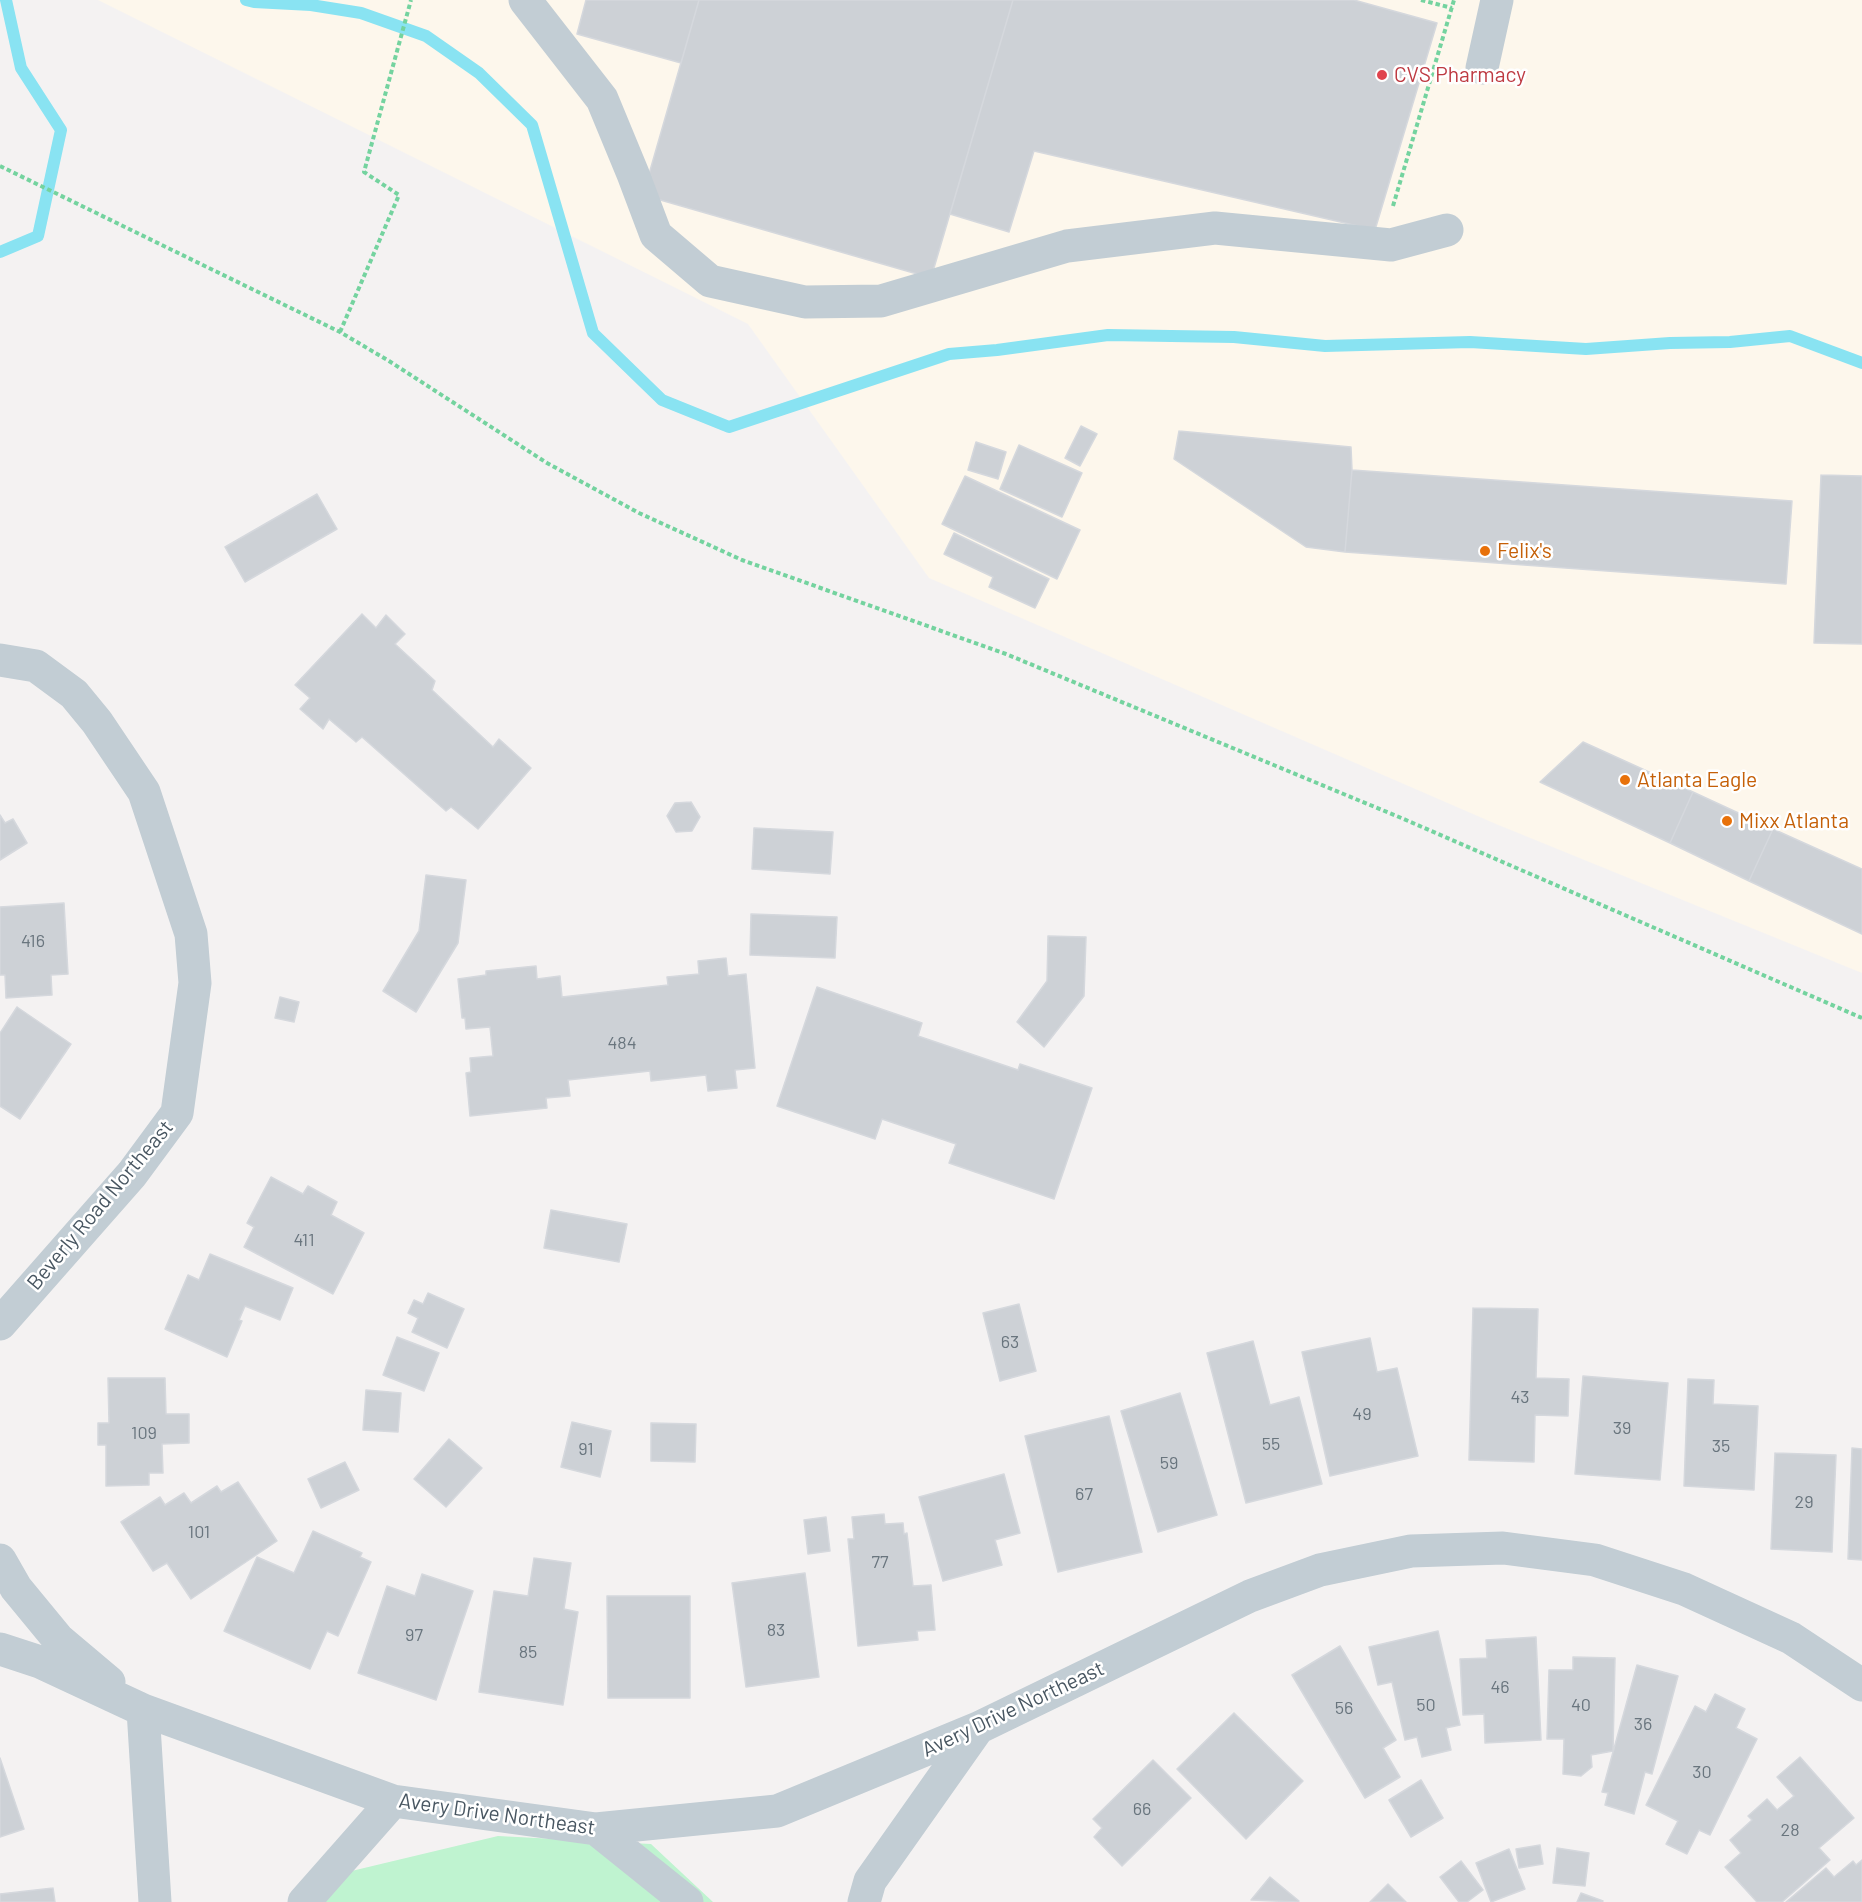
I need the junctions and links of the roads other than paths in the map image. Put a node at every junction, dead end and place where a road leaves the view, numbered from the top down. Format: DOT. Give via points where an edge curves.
graph roads {
  1 [pos="525,0"];
  2 [pos="1497,0"];
  3 [pos="1482,68"];
  4 [pos="1447,230"];
  5 [pos="0,660"];
  6 [pos="0,1324"];
  7 [pos="0,1560"];
  8 [pos="0,1649"];
  9 [pos="1862,1685"];
  10 [pos="142,1710"];
  11 [pos="978,1728"];
  12 [pos="393,1801"];
  13 [pos="596,1829"];
  14 [pos="156,1902"];
  15 [pos="304,1902"];
  16 [pos="687,1902"];
  17 [pos="864,1902"];
  1 -- 4 [label="street" via="602,99 656,235 710,281 805,302 881,301 1078,244 1215,228 1391,245"];
  2 -- 3 [label="street"];
  5 -- 6 [label="street, Beverly Road Northeast" via="36,666 74,694 144,792 191,934 195,983 177,1113 132,1174"];
  7 -- 10 [label="street, Avery Drive Northeast" via="16,1588 58,1639"];
  8 -- 10 [label="street, Avery Drive Northeast" via="40,1662"];
  9 -- 11 [label="street, Avery Drive Northeast" via="1791,1638 1684,1589 1595,1560 1503,1548 1411,1551 1320,1570 1250,1596"];
  10 -- 12 [label="street, Avery Drive Northeast"];
  10 -- 14 [label="street"];
  11 -- 13 [label="street, Avery Drive Northeast" via="777,1811"];
  11 -- 17 [label="street" via="870,1881"];
  12 -- 13 [label="street, Avery Drive Northeast"];
  12 -- 15 [label="street"];
  13 -- 16 [label="street"];
}
